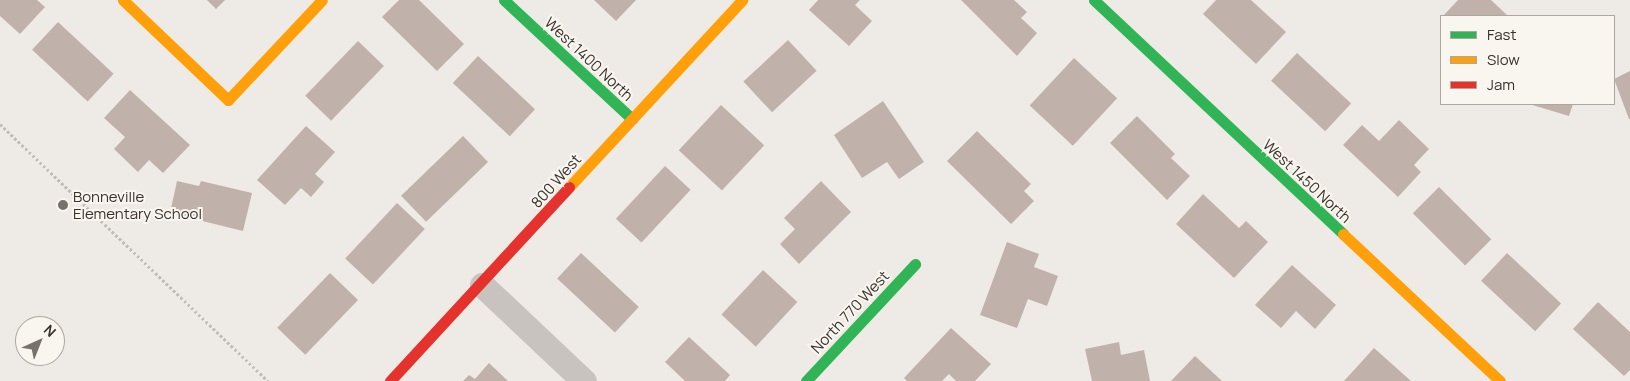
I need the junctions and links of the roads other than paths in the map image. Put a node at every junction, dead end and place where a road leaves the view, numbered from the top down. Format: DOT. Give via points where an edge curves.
graph roads {
  1 [pos="123,0"];
  2 [pos="322,0"];
  3 [pos="504,0"];
  4 [pos="742,0"];
  5 [pos="1094,0"];
  6 [pos="632,119"];
  7 [pos="915,264"];
  8 [pos="482,284"];
  9 [pos="390,381"];
  10 [pos="584,381"];
  11 [pos="806,381"];
  12 [pos="1500,381"];
  1 -- 2 [label="street" via="228,100"];
  3 -- 6 [label="street, West 1400 North"];
  4 -- 6 [label="street, 800 West"];
  5 -- 12 [label="street, West 1450 North"];
  6 -- 8 [label="street, 800 West"];
  7 -- 11 [label="street, North 770 West"];
  8 -- 9 [label="street, 800 West"];
  8 -- 10 [label="street"];
}
